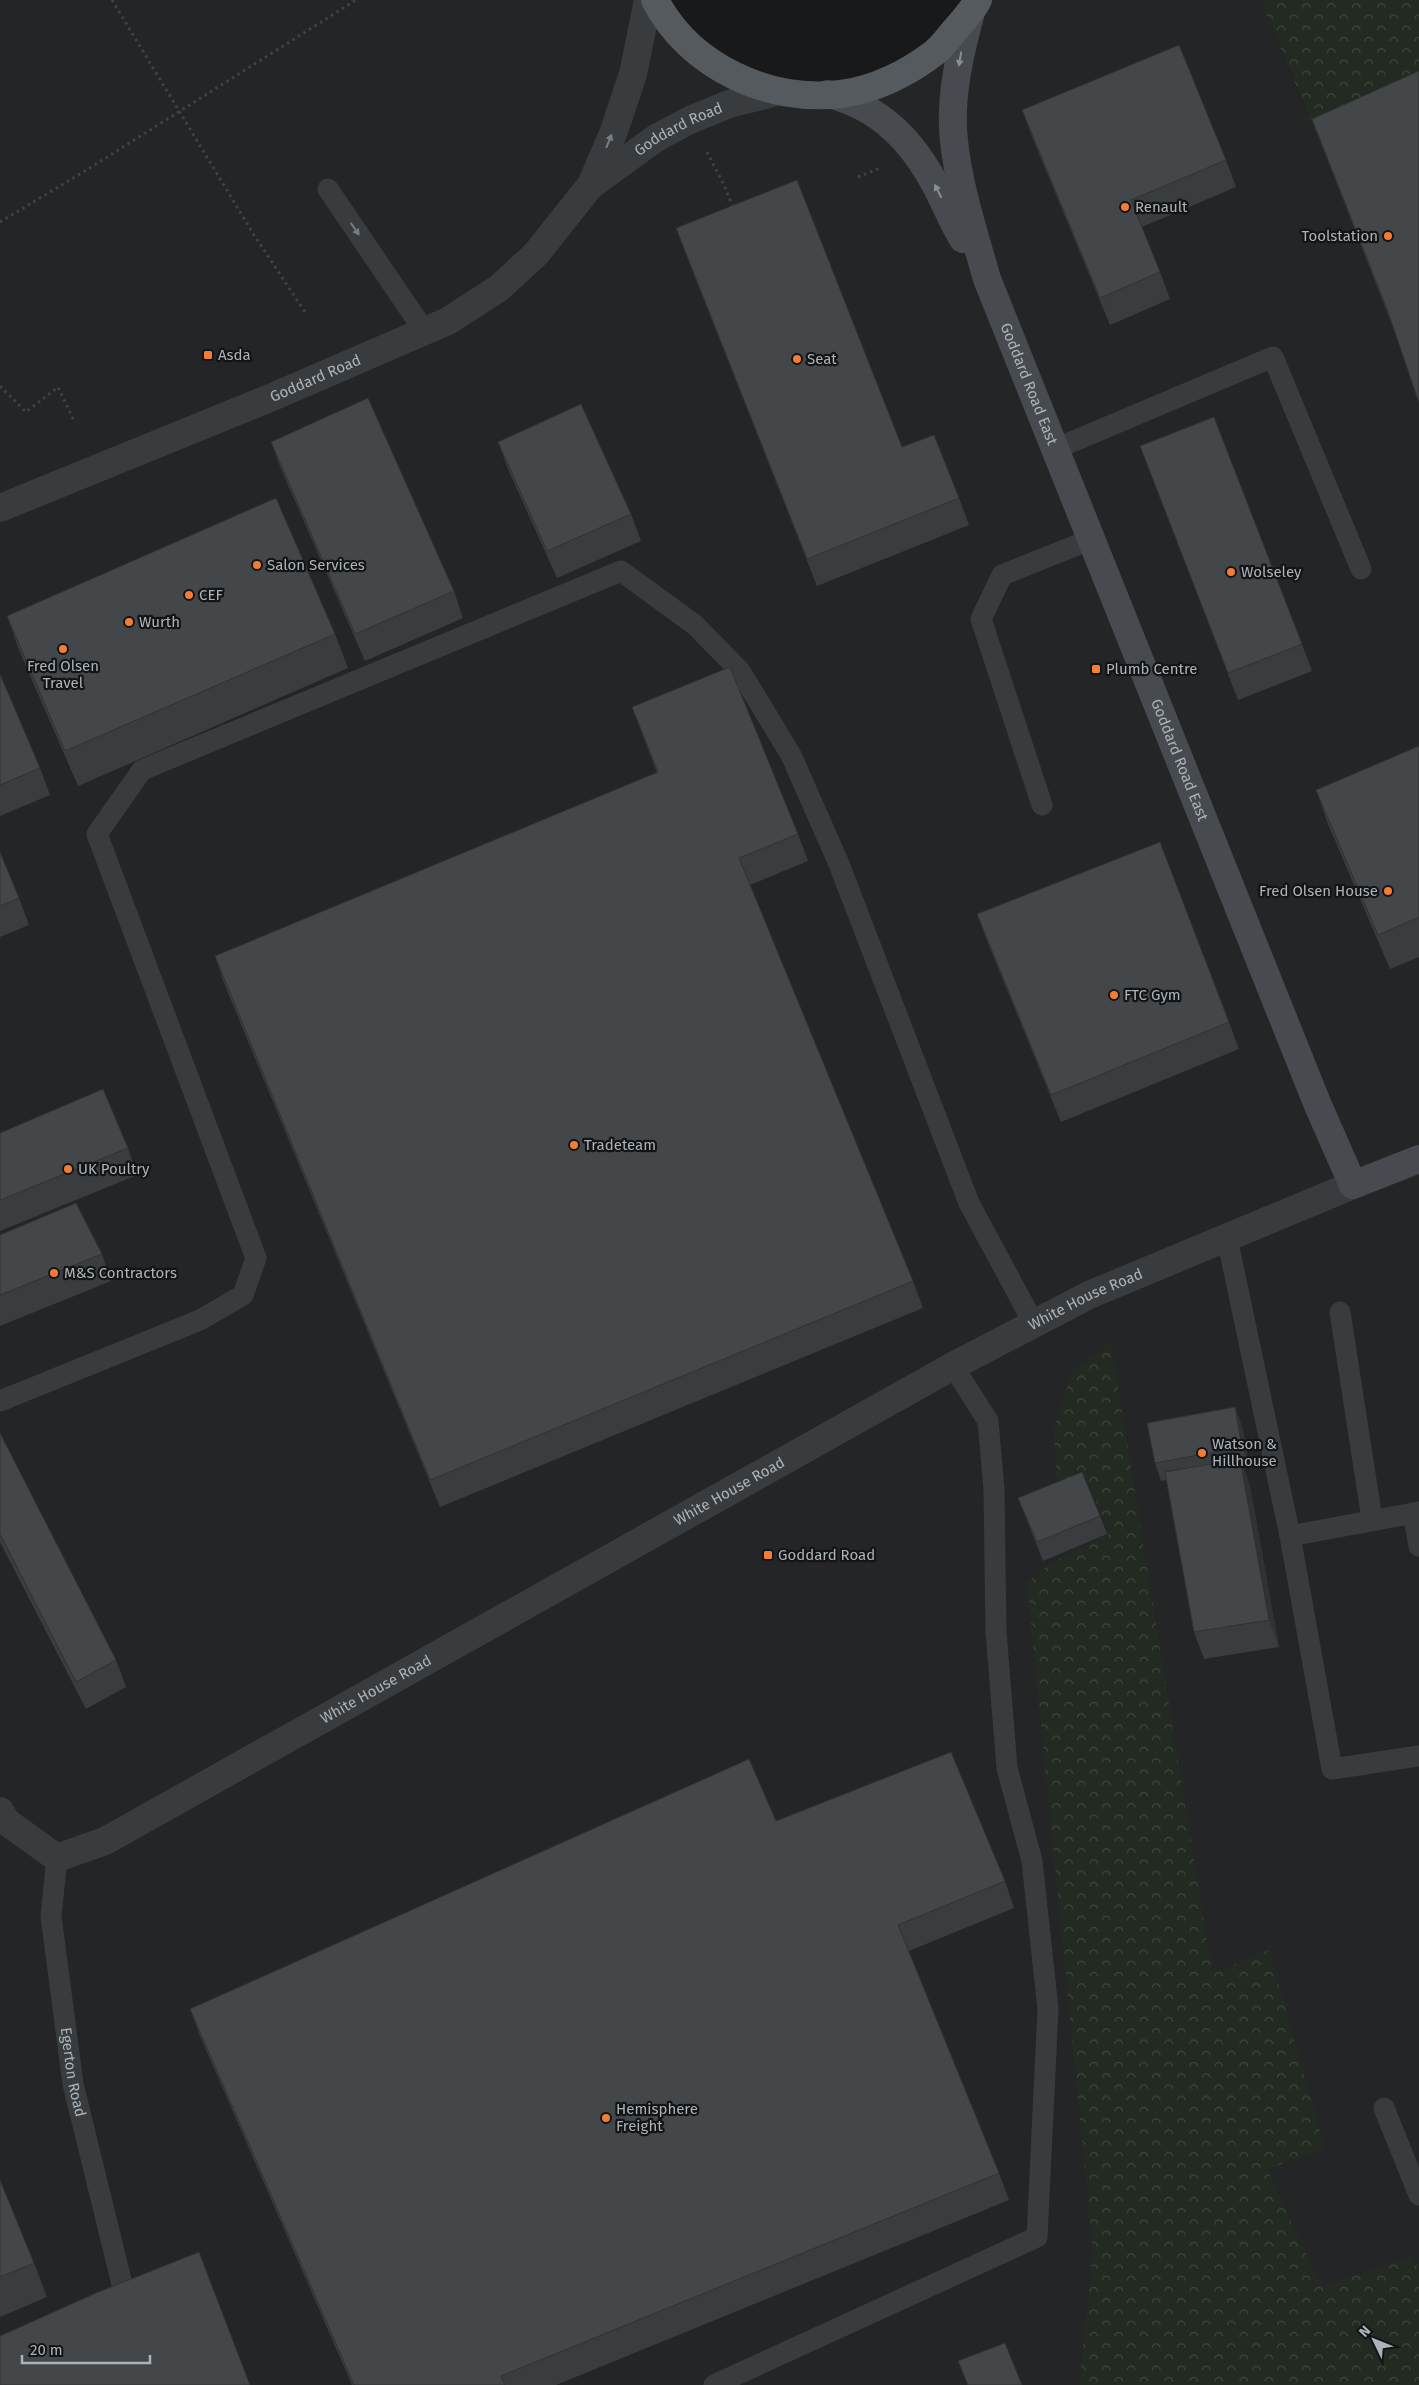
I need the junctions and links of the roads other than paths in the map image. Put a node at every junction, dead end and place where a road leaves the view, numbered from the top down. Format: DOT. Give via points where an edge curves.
graph roads {
  1 [pos="648,0"];
  2 [pos="655,0"];
  3 [pos="976,3"];
  4 [pos="777,92"];
  5 [pos="828,94"];
  6 [pos="590,186"];
  7 [pos="328,189"];
  8 [pos="987,279"];
  9 [pos="424,332"];
  10 [pos="1055,449"];
  11 [pos="0,508"];
  12 [pos="1092,539"];
  13 [pos="1361,570"];
  14 [pos="1042,805"];
  15 [pos="1419,1159"];
  16 [pos="1353,1186"];
  17 [pos="1227,1238"];
  18 [pos="1340,1312"];
  19 [pos="1034,1324"];
  20 [pos="953,1366"];
  21 [pos="0,1401"];
  22 [pos="1416,1512"];
  23 [pos="1372,1520"];
  24 [pos="1290,1536"];
  25 [pos="1419,1546"];
  26 [pos="1419,1756"];
  27 [pos="0,1811"];
  28 [pos="58,1858"];
  29 [pos="1384,2108"];
  30 [pos="1419,2195"];
  31 [pos="122,2284"];
  32 [pos="714,2385"];
  6 -- 1 [label="street, Goddard Road, one-way" via="614,131 633,74"];
  2 -- 4 [label="main road" via="682,38 707,60 744,82"];
  3 -- 5 [label="main road" via="936,52 890,80 841,94"];
  3 -- 8 [label="street, Goddard Road East, one-way" via="958,72 954,139 966,206"];
  4 -- 5 [label="main road"];
  4 -- 6 [label="street, Goddard Road" via="729,104 690,120 656,138"];
  8 -- 5 [label="street, Goddard Road East, one-way" via="916,152 901,134 849,100"];
  6 -- 9 [label="street, Goddard Road" via="536,254 499,288 448,321"];
  7 -- 9 [label="lane, one-way"];
  8 -- 10 [label="street, Goddard Road East"];
  9 -- 11 [label="street, Goddard Road"];
  10 -- 12 [label="street, Goddard Road East"];
  10 -- 13 [label="lane" via="1273,357"];
  12 -- 14 [label="lane" via="1002,575 980,620"];
  12 -- 16 [label="street, Goddard Road East"];
  15 -- 16 [label="street, White House Road"];
  16 -- 17 [label="street, White House Road"];
  17 -- 19 [label="street, White House Road" via="1089,1295"];
  17 -- 24 [label="lane"];
  18 -- 23 [label="lane"];
  19 -- 20 [label="street, White House Road"];
  19 -- 21 [label="lane" via="969,1203 839,864 790,754 740,671 695,625 621,571 142,770 97,834 256,1258 243,1294 200,1320"];
  20 -- 28 [label="street, White House Road" via="105,1842"];
  20 -- 32 [label="lane" via="988,1421 994,1489 996,1632 1007,1768 1032,1861 1048,2009 1038,2237"];
  22 -- 23 [label="lane"];
  22 -- 25 [label="lane"];
  23 -- 24 [label="lane"];
  24 -- 26 [label="lane" via="1332,1769"];
  27 -- 28 [label="street" via="7,1822"];
  28 -- 31 [label="lane, Egerton Road" via="50,1916 73,2084"];
  29 -- 30 [label="lane"];
}
